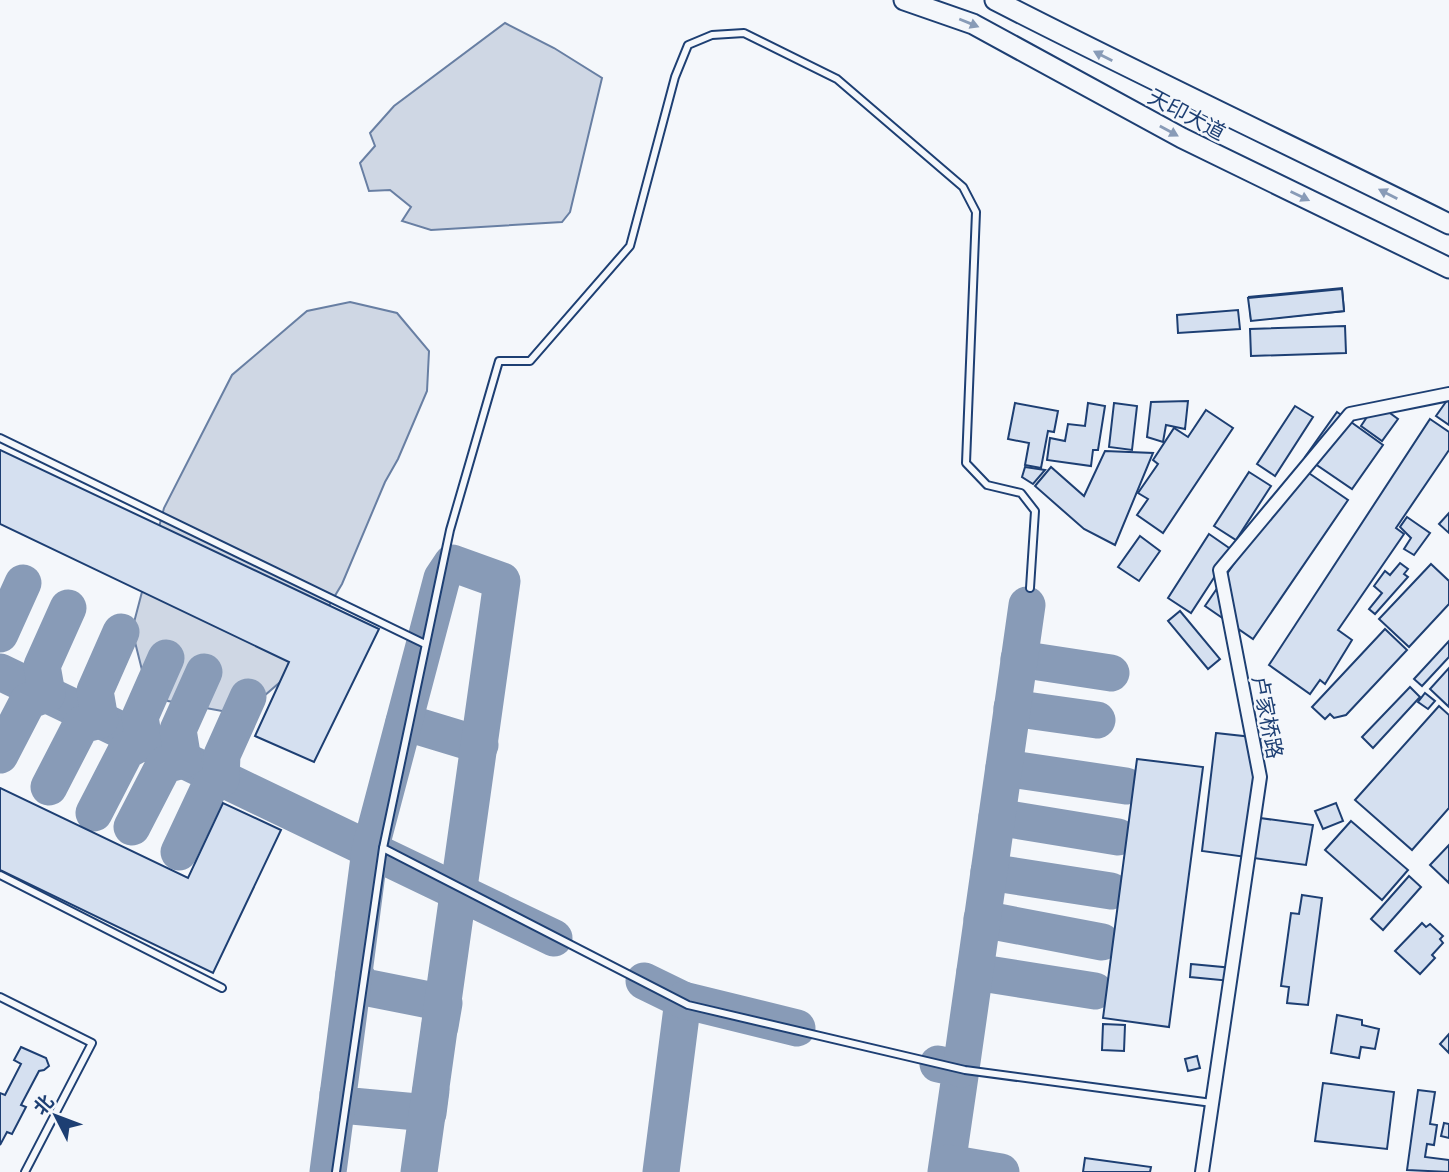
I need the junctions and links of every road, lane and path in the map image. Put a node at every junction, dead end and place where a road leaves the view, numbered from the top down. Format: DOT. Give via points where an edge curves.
graph roads {
  1 [pos="904,0"];
  2 [pos="995,0"];
  3 [pos="1449,224"];
  4 [pos="1449,268"];
  5 [pos="1449,394"];
  6 [pos="0,438"];
  7 [pos="1030,588"];
  8 [pos="425,644"];
  9 [pos="383,848"];
  10 [pos="0,875"];
  11 [pos="222,988"];
  12 [pos="0,997"];
  13 [pos="1212,1103"];
  14 [pos="24,1172"];
  15 [pos="336,1172"];
  16 [pos="1202,1172"];
  1 -- 4 [label="main road, 天印大道, one-way" via="973,24 1182,138"];
  3 -- 2 [label="main road, 天印大道, one-way"];
  5 -- 13 [label="street, 卢家桥路" via="1350,414 1220,570 1260,777"];
  6 -- 8 [label="lane"];
  7 -- 8 [label="lane" via="1035,511 1021,493 987,485 966,463 976,212 964,187 837,79 744,33 712,35 688,45 675,77 630,246 530,361 499,361 450,530"];
  8 -- 9 [label="lane"];
  9 -- 13 [label="lane" via="688,1005 965,1070"];
  9 -- 15 [label="lane"];
  10 -- 11 [label="lane"];
  12 -- 14 [label="lane" via="92,1043"];
  13 -- 16 [label="street, 卢家桥路"];
}
